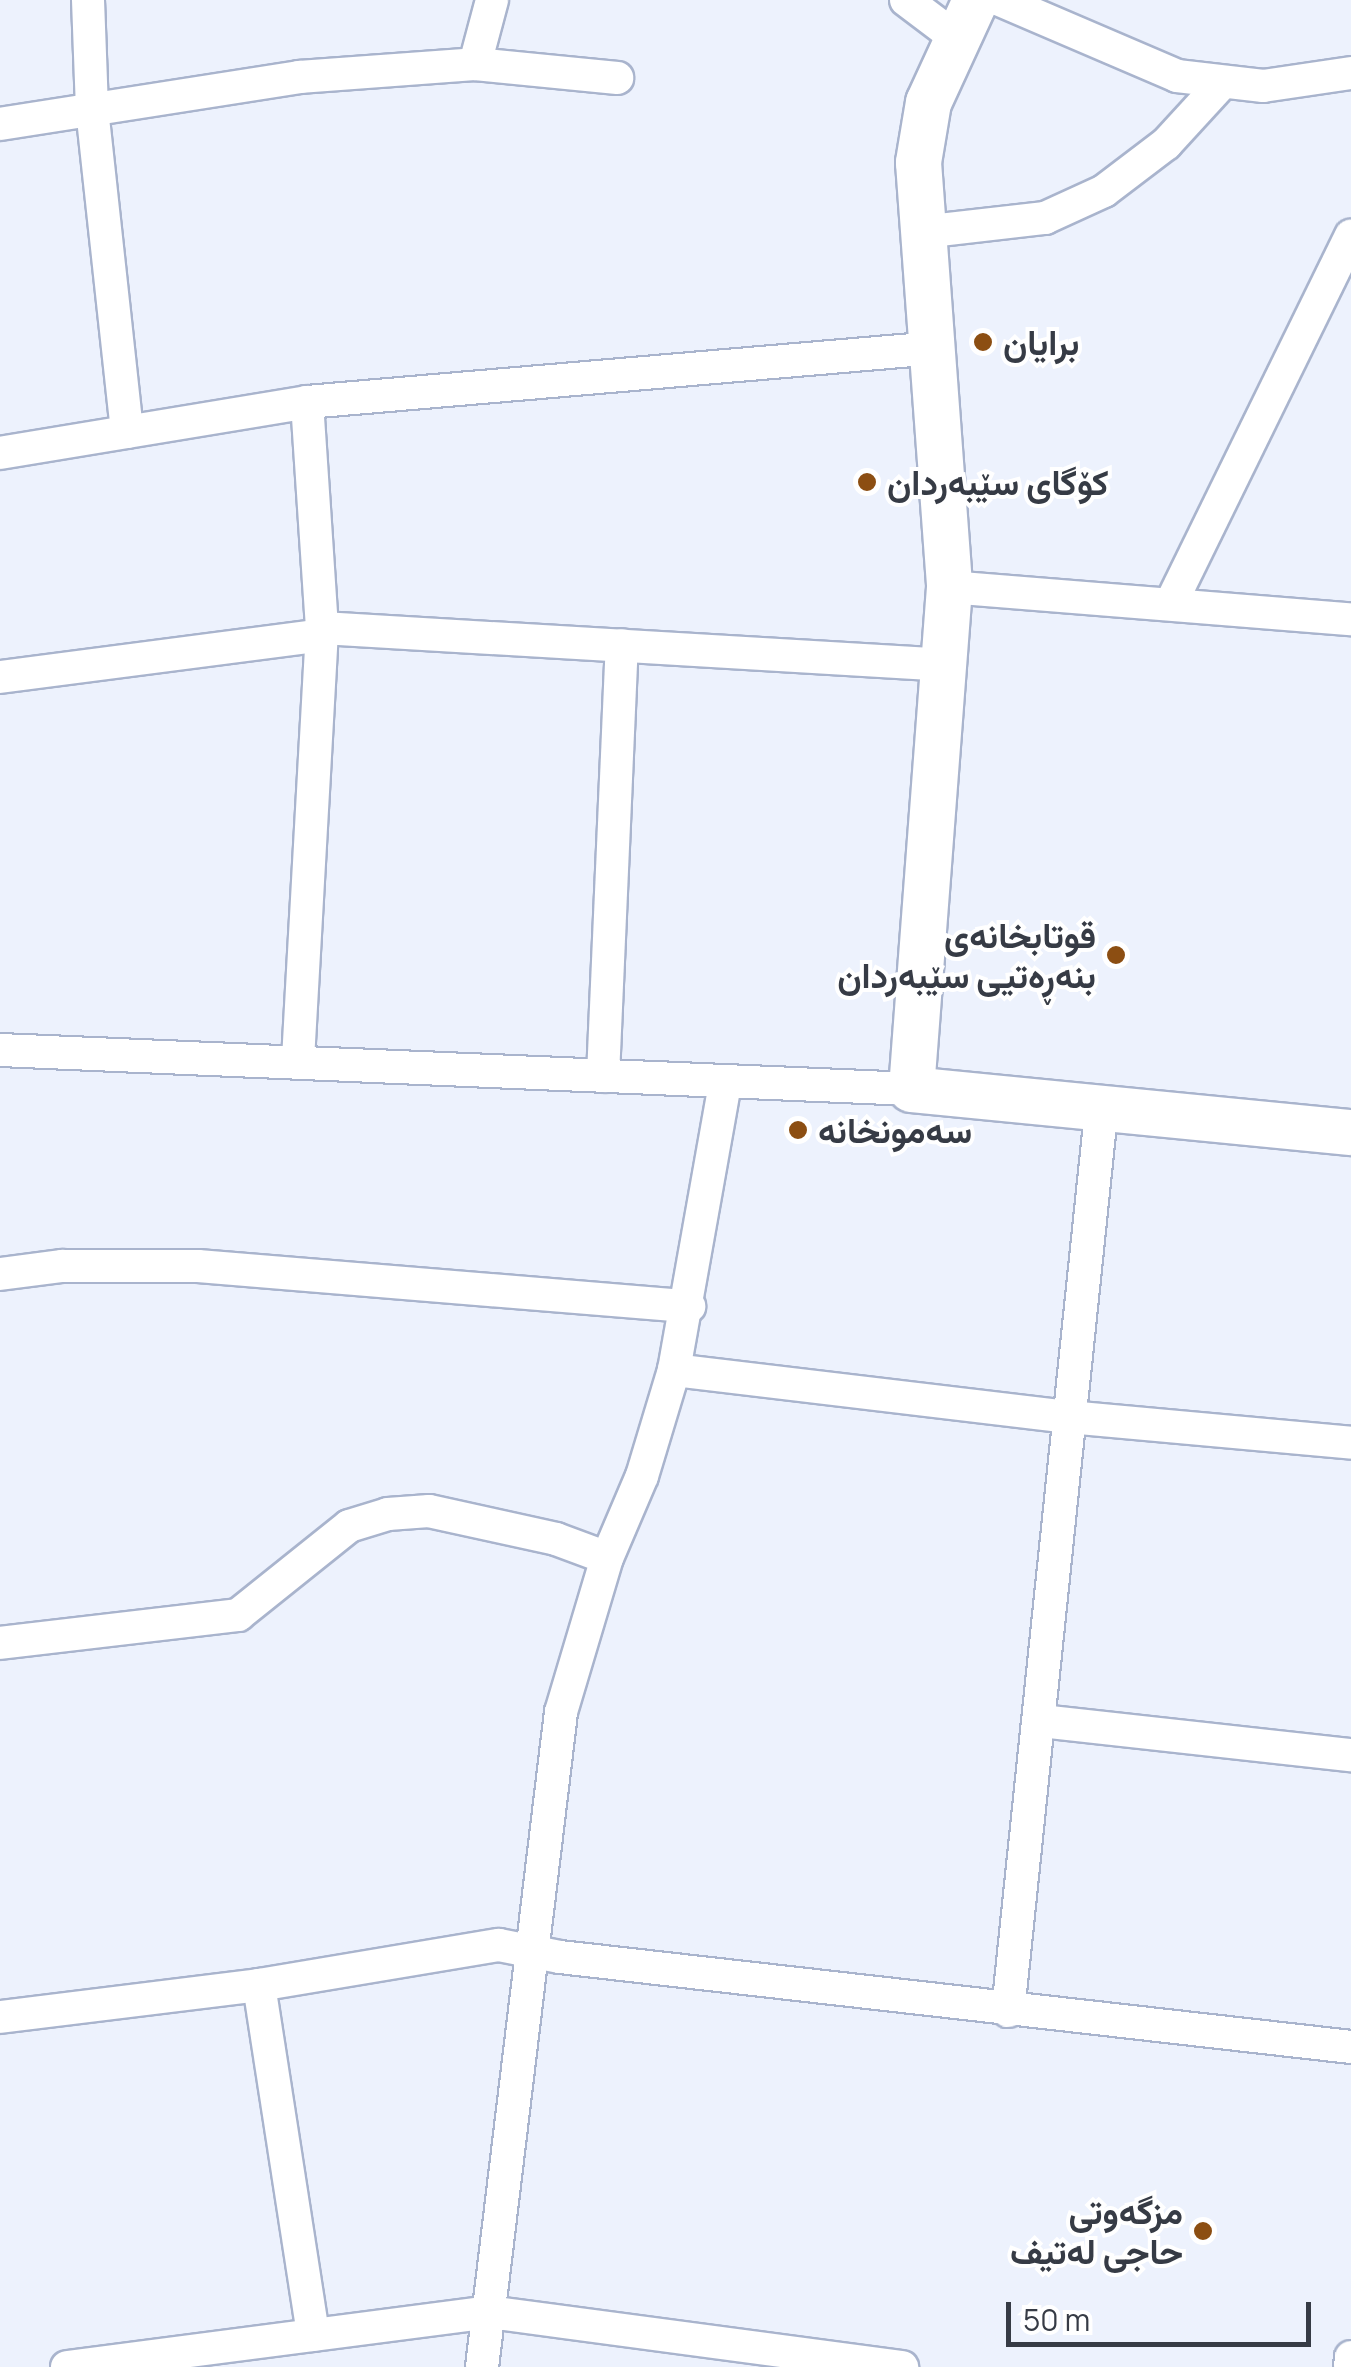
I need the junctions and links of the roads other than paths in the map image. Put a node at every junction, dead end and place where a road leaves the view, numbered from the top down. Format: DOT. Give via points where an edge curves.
graph roads {
  1 [pos="88,0"];
  2 [pos="492,0"];
  3 [pos="906,0"];
  4 [pos="1000,0"];
  5 [pos="965,19"];
  6 [pos="475,64"];
  7 [pos="1351,73"];
  8 [pos="617,78"];
  9 [pos="1220,85"];
  10 [pos="92,108"];
  11 [pos="0,124"];
  12 [pos="922,232"];
  13 [pos="1351,235"];
  14 [pos="936,348"];
  15 [pos="307,402"];
  16 [pos="127,432"];
  17 [pos="0,453"];
  18 [pos="949,587"];
  19 [pos="1172,600"];
  20 [pos="1351,619"];
  21 [pos="322,632"];
  22 [pos="622,645"];
  23 [pos="948,665"];
  24 [pos="0,677"];
  25 [pos="0,1050"];
  26 [pos="298,1060"];
  27 [pos="603,1076"];
  28 [pos="726,1084"];
  29 [pos="911,1090"];
  30 [pos="1102,1105"];
  31 [pos="1351,1132"];
  32 [pos="0,1274"];
  33 [pos="688,1306"];
  34 [pos="674,1370"];
  35 [pos="1068,1418"];
  36 [pos="1351,1443"];
  37 [pos="607,1558"];
  38 [pos="0,1644"];
  39 [pos="1041,1721"];
  40 [pos="1351,1755"];
  41 [pos="534,1950"];
  42 [pos="259,1985"];
  43 [pos="1008,2011"];
  44 [pos="0,2017"];
  45 [pos="1351,2046"];
  46 [pos="488,2312"];
  47 [pos="313,2335"];
  48 [pos="730,2356"];
  49 [pos="1351,2356"];
  50 [pos="67,2367"];
  51 [pos="482,2367"];
  52 [pos="902,2367"];
  53 [pos="1350,2367"];
  1 -- 10 [label="street"];
  2 -- 6 [label="street"];
  3 -- 5 [label="street"];
  4 -- 9 [label="street" via="1177,76"];
  5 -- 12 [label="street" via="928,102 918,162"];
  6 -- 8 [label="street"];
  6 -- 10 [label="street" via="299,76"];
  7 -- 9 [label="street"];
  9 -- 12 [label="street" via="1166,144 1104,190 1044,218"];
  10 -- 11 [label="street"];
  10 -- 16 [label="street"];
  12 -- 14 [label="street"];
  13 -- 19 [label="street"];
  14 -- 15 [label="street"];
  14 -- 18 [label="street"];
  15 -- 16 [label="street"];
  15 -- 21 [label="street"];
  16 -- 17 [label="street"];
  18 -- 19 [label="street"];
  18 -- 23 [label="street"];
  19 -- 20 [label="street"];
  21 -- 22 [label="street"];
  21 -- 24 [label="street"];
  21 -- 26 [label="street"];
  22 -- 23 [label="street"];
  22 -- 27 [label="street"];
  23 -- 29 [label="street"];
  25 -- 26 [label="street"];
  26 -- 27 [label="street"];
  27 -- 28 [label="street"];
  28 -- 29 [label="street"];
  28 -- 33 [label="street"];
  29 -- 30 [label="street"];
  30 -- 31 [label="street"];
  30 -- 35 [label="street"];
  32 -- 33 [label="street" via="62,1266 198,1266"];
  33 -- 34 [label="street"];
  34 -- 35 [label="street"];
  34 -- 37 [label="street" via="642,1476"];
  35 -- 36 [label="street"];
  35 -- 39 [label="street"];
  37 -- 38 [label="street" via="556,1539 429,1511 388,1514 350,1526 238,1615"];
  37 -- 41 [label="street" via="561,1712"];
  39 -- 40 [label="street"];
  39 -- 43 [label="street"];
  41 -- 42 [label="street" via="499,1944"];
  41 -- 43 [label="street"];
  41 -- 46 [label="street"];
  42 -- 44 [label="street"];
  42 -- 47 [label="street"];
  43 -- 45 [label="street"];
  46 -- 47 [label="street"];
  46 -- 48 [label="street"];
  46 -- 51 [label="street"];
  47 -- 50 [label="street"];
  48 -- 52 [label="street"];
  49 -- 53 [label="street"];
}
